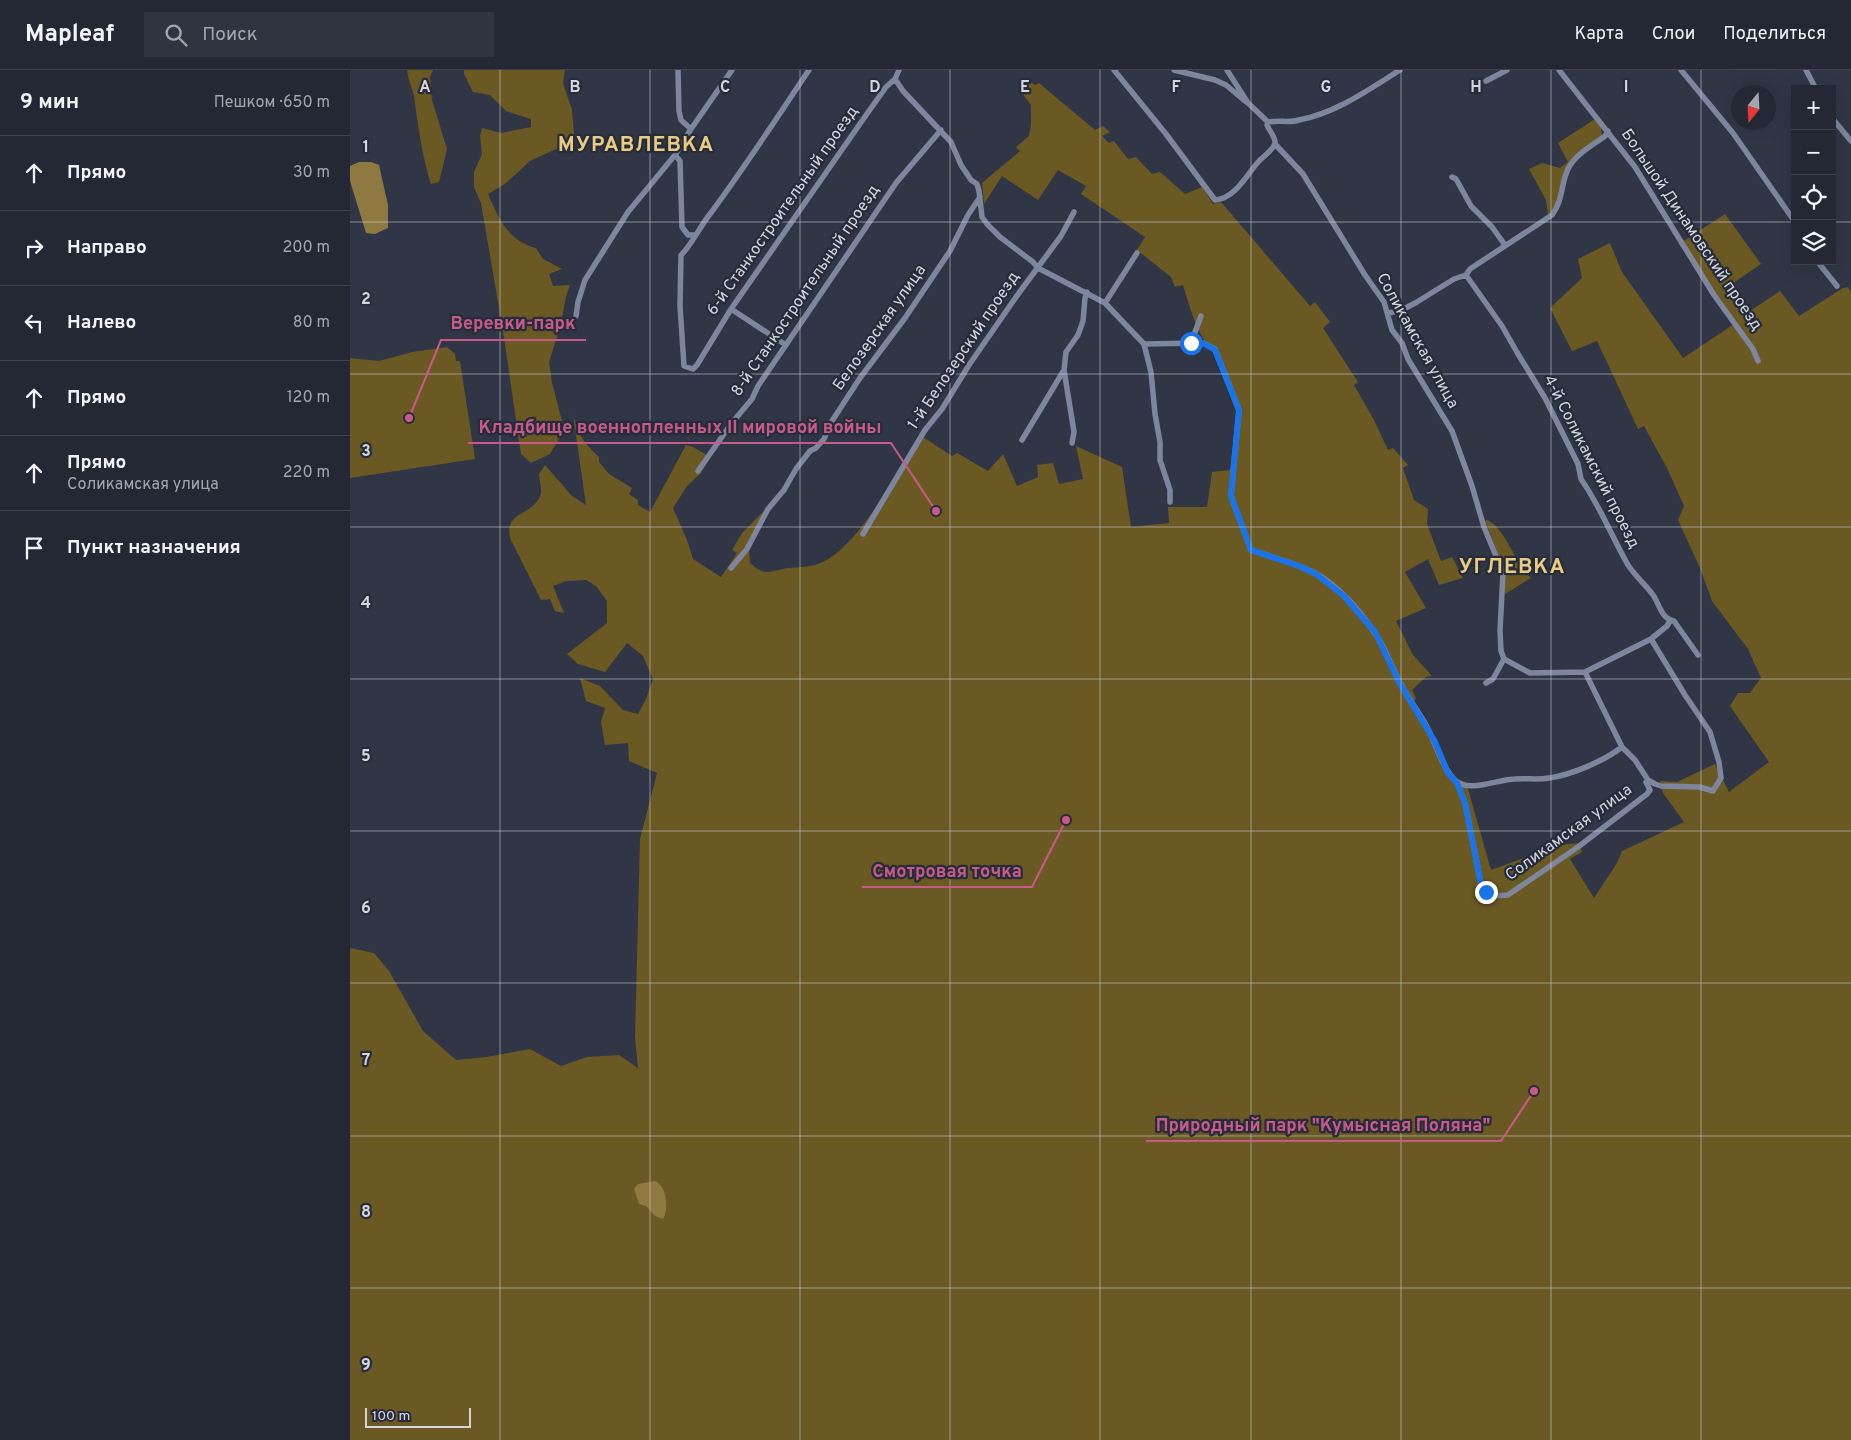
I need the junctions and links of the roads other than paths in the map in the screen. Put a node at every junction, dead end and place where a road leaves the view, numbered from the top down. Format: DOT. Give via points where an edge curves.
graph roads {
  1 [pos="678,70"];
  2 [pos="732,70"];
  3 [pos="809,70"];
  4 [pos="899,70"];
  5 [pos="1114,70"];
  6 [pos="1174,70"];
  7 [pos="1227,70"];
  8 [pos="1400,70"];
  9 [pos="1507,70"];
  10 [pos="1559,70"];
  11 [pos="1681,70"];
  12 [pos="1806,70"];
  13 [pos="895,79"];
  14 [pos="1486,82"];
  15 [pos="1814,85"];
  16 [pos="1248,103"];
  17 [pos="1268,122"];
  18 [pos="1836,123"];
  19 [pos="691,129"];
  20 [pos="941,130"];
  21 [pos="1608,132"];
  22 [pos="1851,141"];
  23 [pos="1275,144"];
  24 [pos="675,155"];
  25 [pos="1452,177"];
  26 [pos="980,198"];
  27 [pos="1074,212"];
  28 [pos="1794,220"];
  29 [pos="694,235"];
  30 [pos="1505,245"];
  31 [pos="1137,253"];
  32 [pos="1821,265"];
  33 [pos="1038,268"];
  34 [pos="1466,275"];
  35 [pos="1837,286"];
  36 [pos="1087,292"];
  37 [pos="1105,303"];
  38 [pos="731,309"];
  39 [pos="1388,313"];
  40 [pos="576,316"];
  41 [pos="1201,316"];
  42 [pos="1191,343"];
  43 [pos="1144,344"];
  44 [pos="786,345"];
  45 [pos="1758,361"];
  46 [pos="1064,370"];
  47 [pos="1022,440"];
  48 [pos="1072,443"];
  49 [pos="698,471"];
  50 [pos="1170,502"];
  51 [pos="864,534"];
  52 [pos="730,568"];
  53 [pos="1670,621"];
  54 [pos="1651,639"];
  55 [pos="1698,655"];
  56 [pos="1504,659"];
  57 [pos="1585,672"];
  58 [pos="1486,683"];
  59 [pos="1622,747"];
  60 [pos="1648,780"];
  61 [pos="1457,783"];
  1 -- 19 [label="street" via="679,111 681,120"];
  2 -- 19 [label="street"];
  3 -- 29 [label="street"];
  4 -- 13 [label="street, 6-й Станкостроительный проезд"];
  5 -- 23 [label="street" via="1215,200 1230,193"];
  6 -- 16 [label="street" via="1215,80"];
  7 -- 16 [label="street"];
  8 -- 17 [label="street" via="1346,104 1301,120"];
  9 -- 14 [label="street"];
  10 -- 21 [label="street, Большой Динамовский проезд"];
  11 -- 28 [label="street" via="1732,133"];
  12 -- 15 [label="street"];
  13 -- 20 [label="street"];
  13 -- 38 [label="street, 6-й Станкостроительный проезд" via="886,87"];
  16 -- 17 [label="street"];
  17 -- 23 [label="street"];
  18 -- 22 [label="street"];
  19 -- 24 [label="street"];
  20 -- 26 [label="street" via="951,142 961,165 977,184"];
  20 -- 44 [label="street, 8-й Станкостроительный проезд" via="896,183"];
  21 -- 30 [label="street" via="1570,164 1560,200 1552,215"];
  21 -- 45 [label="street, Большой Динамовский проезд" via="1635,167"];
  23 -- 39 [label="street, Соликамская улица" via="1303,174"];
  24 -- 29 [label="street" via="680,161 682,227 688,235"];
  24 -- 40 [label="street" via="628,212 585,280"];
  25 -- 30 [label="street" via="1471,206"];
  26 -- 33 [label="street" via="982,217 987,224"];
  26 -- 52 [label="street, Белозерская улица" via="950,251 860,378 824,439 796,469 768,509 747,549"];
  27 -- 33 [label="street, 1-й Белозерский проезд"];
  29 -- 38 [label="street, 6-й Станкостроительный проезд" via="681,255 684,366 693,369 697,365"];
  30 -- 34 [label="street"];
  31 -- 37 [label="street"];
  32 -- 35 [label="street"];
  33 -- 36 [label="street"];
  33 -- 51 [label="street, 1-й Белозерский проезд" via="925,430"];
  34 -- 39 [label="street" via="1400,311"];
  34 -- 53 [label="street, 4-й Соликамский проезд" via="1502,326 1545,398 1578,464 1581,479 1628,565"];
  36 -- 37 [label="street"];
  36 -- 46 [label="street" via="1083,321 1066,352"];
  37 -- 43 [label="street"];
  38 -- 44 [label="street"];
  39 -- 56 [label="street, Соликамская улица" via="1392,330 1452,431 1484,527 1504,573 1500,631"];
  41 -- 42 [label="street"];
  42 -- 43 [label="street"];
  42 -- 61 [label="street, Соликамская улица" via="1203,343 1215,350 1239,410 1231,496 1251,550 1316,574 1344,596 1375,632 1400,684 1434,740 1448,773"];
  43 -- 50 [label="street" via="1152,372 1160,460 1170,490"];
  44 -- 49 [label="street, 8-й Станкостроительный проезд" via="752,400 730,424"];
  46 -- 47 [label="street"];
  46 -- 48 [label="street" via="1074,432"];
  53 -- 54 [label="street"];
  53 -- 55 [label="street, 4-й Соликамский проезд" via="1674,621"];
  54 -- 57 [label="street"];
  54 -- 60 [label="street, Соликамская улица" via="1710,732 1721,778 1713,791 1700,787 1661,786"];
  56 -- 57 [label="street" via="1530,673"];
  56 -- 58 [label="street" via="1493,679"];
  57 -- 59 [label="street, Соликамская улица"];
  59 -- 60 [label="street, Соликамская улица"];
  59 -- 61 [label="street" via="1606,758 1563,775 1469,786"];
  60 -- 61 [label="street, Соликамская улица" via="1650,790 1646,794 1518,889 1500,897 1486,892 1481,884 1465,803"];
}
